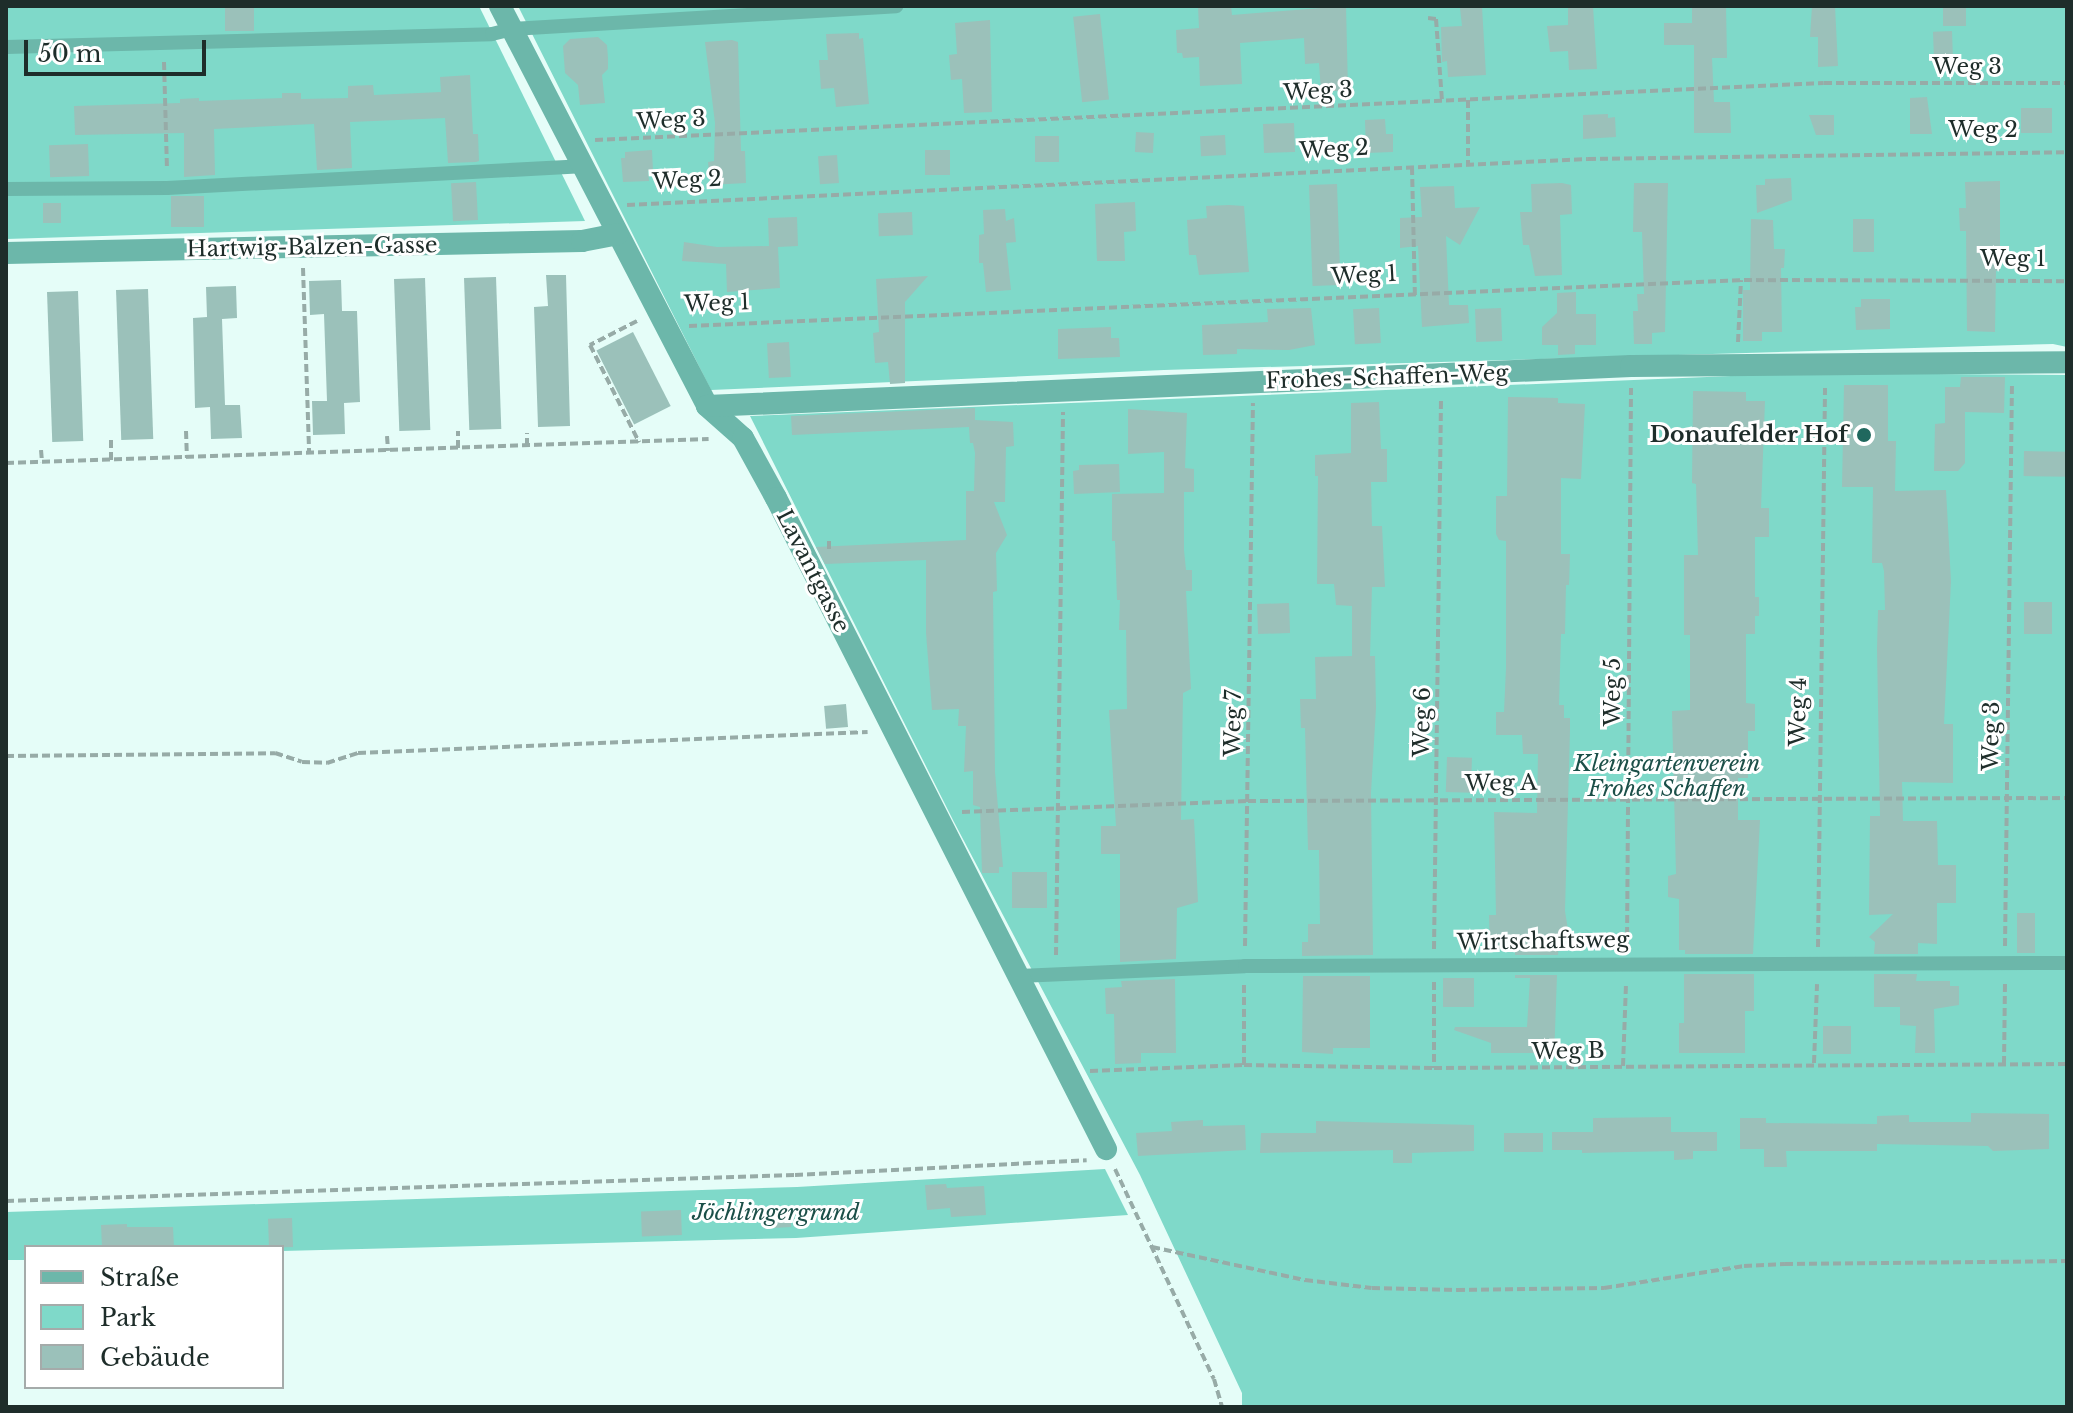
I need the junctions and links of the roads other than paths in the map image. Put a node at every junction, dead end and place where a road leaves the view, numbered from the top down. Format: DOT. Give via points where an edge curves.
graph roads {
  1 [pos="500,6"];
  2 [pos="896,6"];
  3 [pos="512,29"];
  4 [pos="6,47"];
  5 [pos="585,166"];
  6 [pos="6,189"];
  7 [pos="617,234"];
  8 [pos="6,253"];
  9 [pos="2067,362"];
  10 [pos="709,408"];
  11 [pos="2067,963"];
  12 [pos="1019,976"];
  13 [pos="1106,1149"];
  1 -- 3 [label="street, Lavantgasse"];
  2 -- 3 [label="lane"];
  3 -- 4 [label="lane" via="492,34"];
  3 -- 5 [label="street, Lavantgasse"];
  5 -- 6 [label="lane" via="167,188"];
  5 -- 7 [label="street, Lavantgasse"];
  7 -- 8 [label="street, Hartwig-Balzen-Gasse" via="582,241"];
  7 -- 10 [label="street, Lavantgasse"];
  9 -- 10 [label="street, Frohes-Schaffen-Weg" via="1631,366"];
  10 -- 12 [label="street, Lavantgasse" via="743,438"];
  11 -- 12 [label="lane, Wirtschaftsweg" via="1245,966"];
  12 -- 13 [label="street, Lavantgasse"];
}
